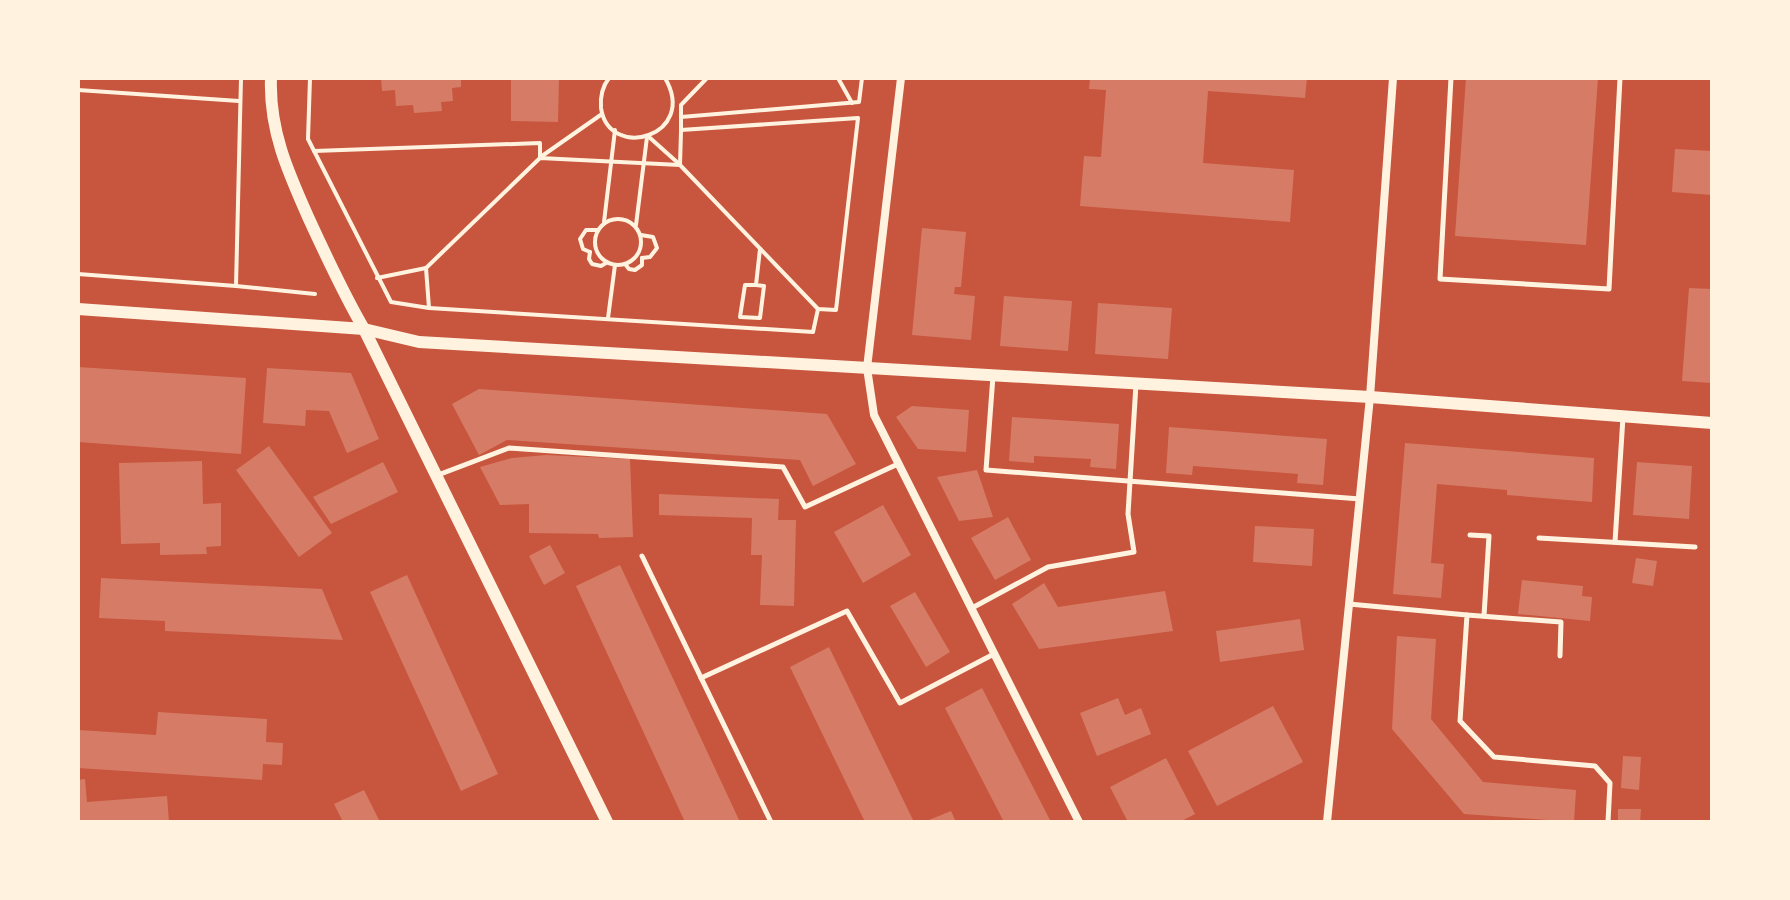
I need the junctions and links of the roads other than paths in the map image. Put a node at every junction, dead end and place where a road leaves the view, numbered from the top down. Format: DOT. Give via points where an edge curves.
graph roads {
  1 [pos="271,78"];
  2 [pos="901,78"];
  3 [pos="1393,78"];
  4 [pos="1451,78"];
  5 [pos="1620,78"];
  6 [pos="78,309"];
  7 [pos="364,329"];
  8 [pos="867,368"];
  9 [pos="993,375"];
  10 [pos="1136,383"];
  11 [pos="1370,397"];
  12 [pos="1623,416"];
  13 [pos="1712,423"];
  14 [pos="898,464"];
  15 [pos="435,476"];
  16 [pos="1130,480"];
  17 [pos="1360,499"];
  18 [pos="1470,535"];
  19 [pos="1539,538"];
  20 [pos="1615,542"];
  21 [pos="1695,547"];
  22 [pos="642,556"];
  23 [pos="1349,604"];
  24 [pos="972,608"];
  25 [pos="1467,615"];
  26 [pos="1484,616"];
  27 [pos="995,654"];
  28 [pos="1560,656"];
  29 [pos="701,678"];
  30 [pos="607,822"];
  31 [pos="771,822"];
  32 [pos="1079,822"];
  33 [pos="1327,822"];
  34 [pos="1608,822"];
  1 -- 7 [label="street" via="270,106 280,153"];
  2 -- 8 [label="street"];
  3 -- 11 [label="street"];
  4 -- 5 [label="lane" via="1440,279 1609,289"];
  6 -- 7 [label="street"];
  7 -- 8 [label="street" via="419,342"];
  7 -- 15 [label="street"];
  8 -- 9 [label="street"];
  8 -- 14 [label="street" via="874,415"];
  9 -- 10 [label="street"];
  9 -- 16 [label="lane" via="986,470"];
  10 -- 11 [label="street"];
  10 -- 16 [label="lane"];
  11 -- 12 [label="street"];
  11 -- 17 [label="street"];
  12 -- 13 [label="street"];
  12 -- 20 [label="lane"];
  14 -- 15 [label="lane" via="805,507 783,467 509,448"];
  14 -- 24 [label="street"];
  15 -- 30 [label="street"];
  16 -- 17 [label="lane"];
  16 -- 24 [label="lane" via="1134,552 1048,567"];
  17 -- 23 [label="street"];
  18 -- 26 [label="lane" via="1489,536"];
  19 -- 20 [label="lane"];
  20 -- 21 [label="lane"];
  22 -- 29 [label="lane"];
  23 -- 25 [label="lane"];
  23 -- 33 [label="street"];
  24 -- 27 [label="street"];
  25 -- 26 [label="lane"];
  25 -- 34 [label="lane" via="1460,721 1494,757 1595,766 1610,783"];
  26 -- 28 [label="lane" via="1561,622"];
  27 -- 29 [label="lane" via="900,703 847,611"];
  27 -- 32 [label="street"];
  29 -- 31 [label="lane"];
}
